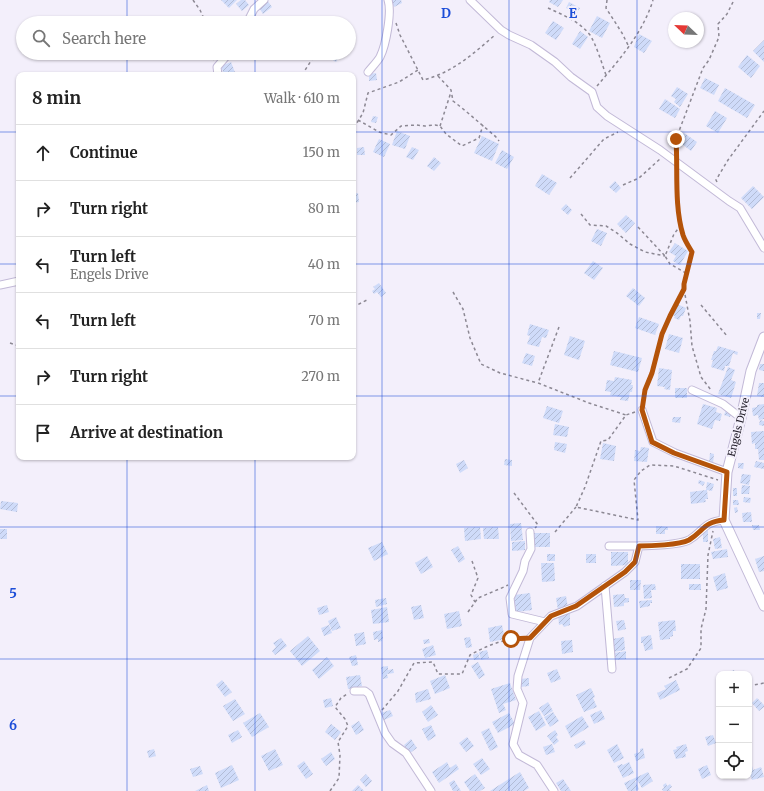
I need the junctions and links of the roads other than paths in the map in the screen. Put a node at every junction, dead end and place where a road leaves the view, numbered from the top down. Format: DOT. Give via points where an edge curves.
graph roads {
  1 [pos="264,0"];
  2 [pos="388,0"];
  3 [pos="470,0"];
  4 [pos="250,16"];
  5 [pos="223,60"];
  6 [pos="218,72"];
  7 [pos="368,72"];
  8 [pos="764,248"];
  9 [pos="16,282"];
  10 [pos="0,286"];
  11 [pos="764,337"];
  12 [pos="692,390"];
  13 [pos="642,410"];
  14 [pos="741,418"];
  15 [pos="727,472"];
  16 [pos="719,521"];
  17 [pos="530,532"];
  18 [pos="609,546"];
  19 [pos="639,546"];
  20 [pos="605,586"];
  21 [pos="764,606"];
  22 [pos="545,622"];
  23 [pos="612,669"];
  24 [pos="354,691"];
  25 [pos="431,791"];
  26 [pos="554,791"];
  1 -- 4 [label="street"];
  2 -- 7 [label="street" via="390,6 386,40 380,58"];
  3 -- 8 [label="street" via="501,30 531,45 592,92 597,107 607,116 666,154 740,208"];
  5 -- 6 [label="street" via="217,67"];
  9 -- 10 [label="street"];
  11 -- 14 [label="street, Engels Drive" via="751,371"];
  12 -- 14 [label="street" via="723,404"];
  13 -- 15 [label="street" via="652,442 674,453"];
  14 -- 15 [label="street, Engels Drive"];
  15 -- 16 [label="street, Engels Drive"];
  16 -- 19 [label="street" via="705,526 688,540 657,546"];
  16 -- 21 [label="street, Engels Drive"];
  17 -- 22 [label="street" via="531,549 510,598 512,614"];
  18 -- 19 [label="street"];
  19 -- 20 [label="street" via="635,562"];
  20 -- 22 [label="street" via="576,606 551,616"];
  20 -- 23 [label="street"];
  22 -- 26 [label="street" via="530,638 518,676 517,689 523,703 513,744 519,755 537,765"];
  24 -- 25 [label="street" via="365,691 369,694 385,733 392,743 406,753"];
}
